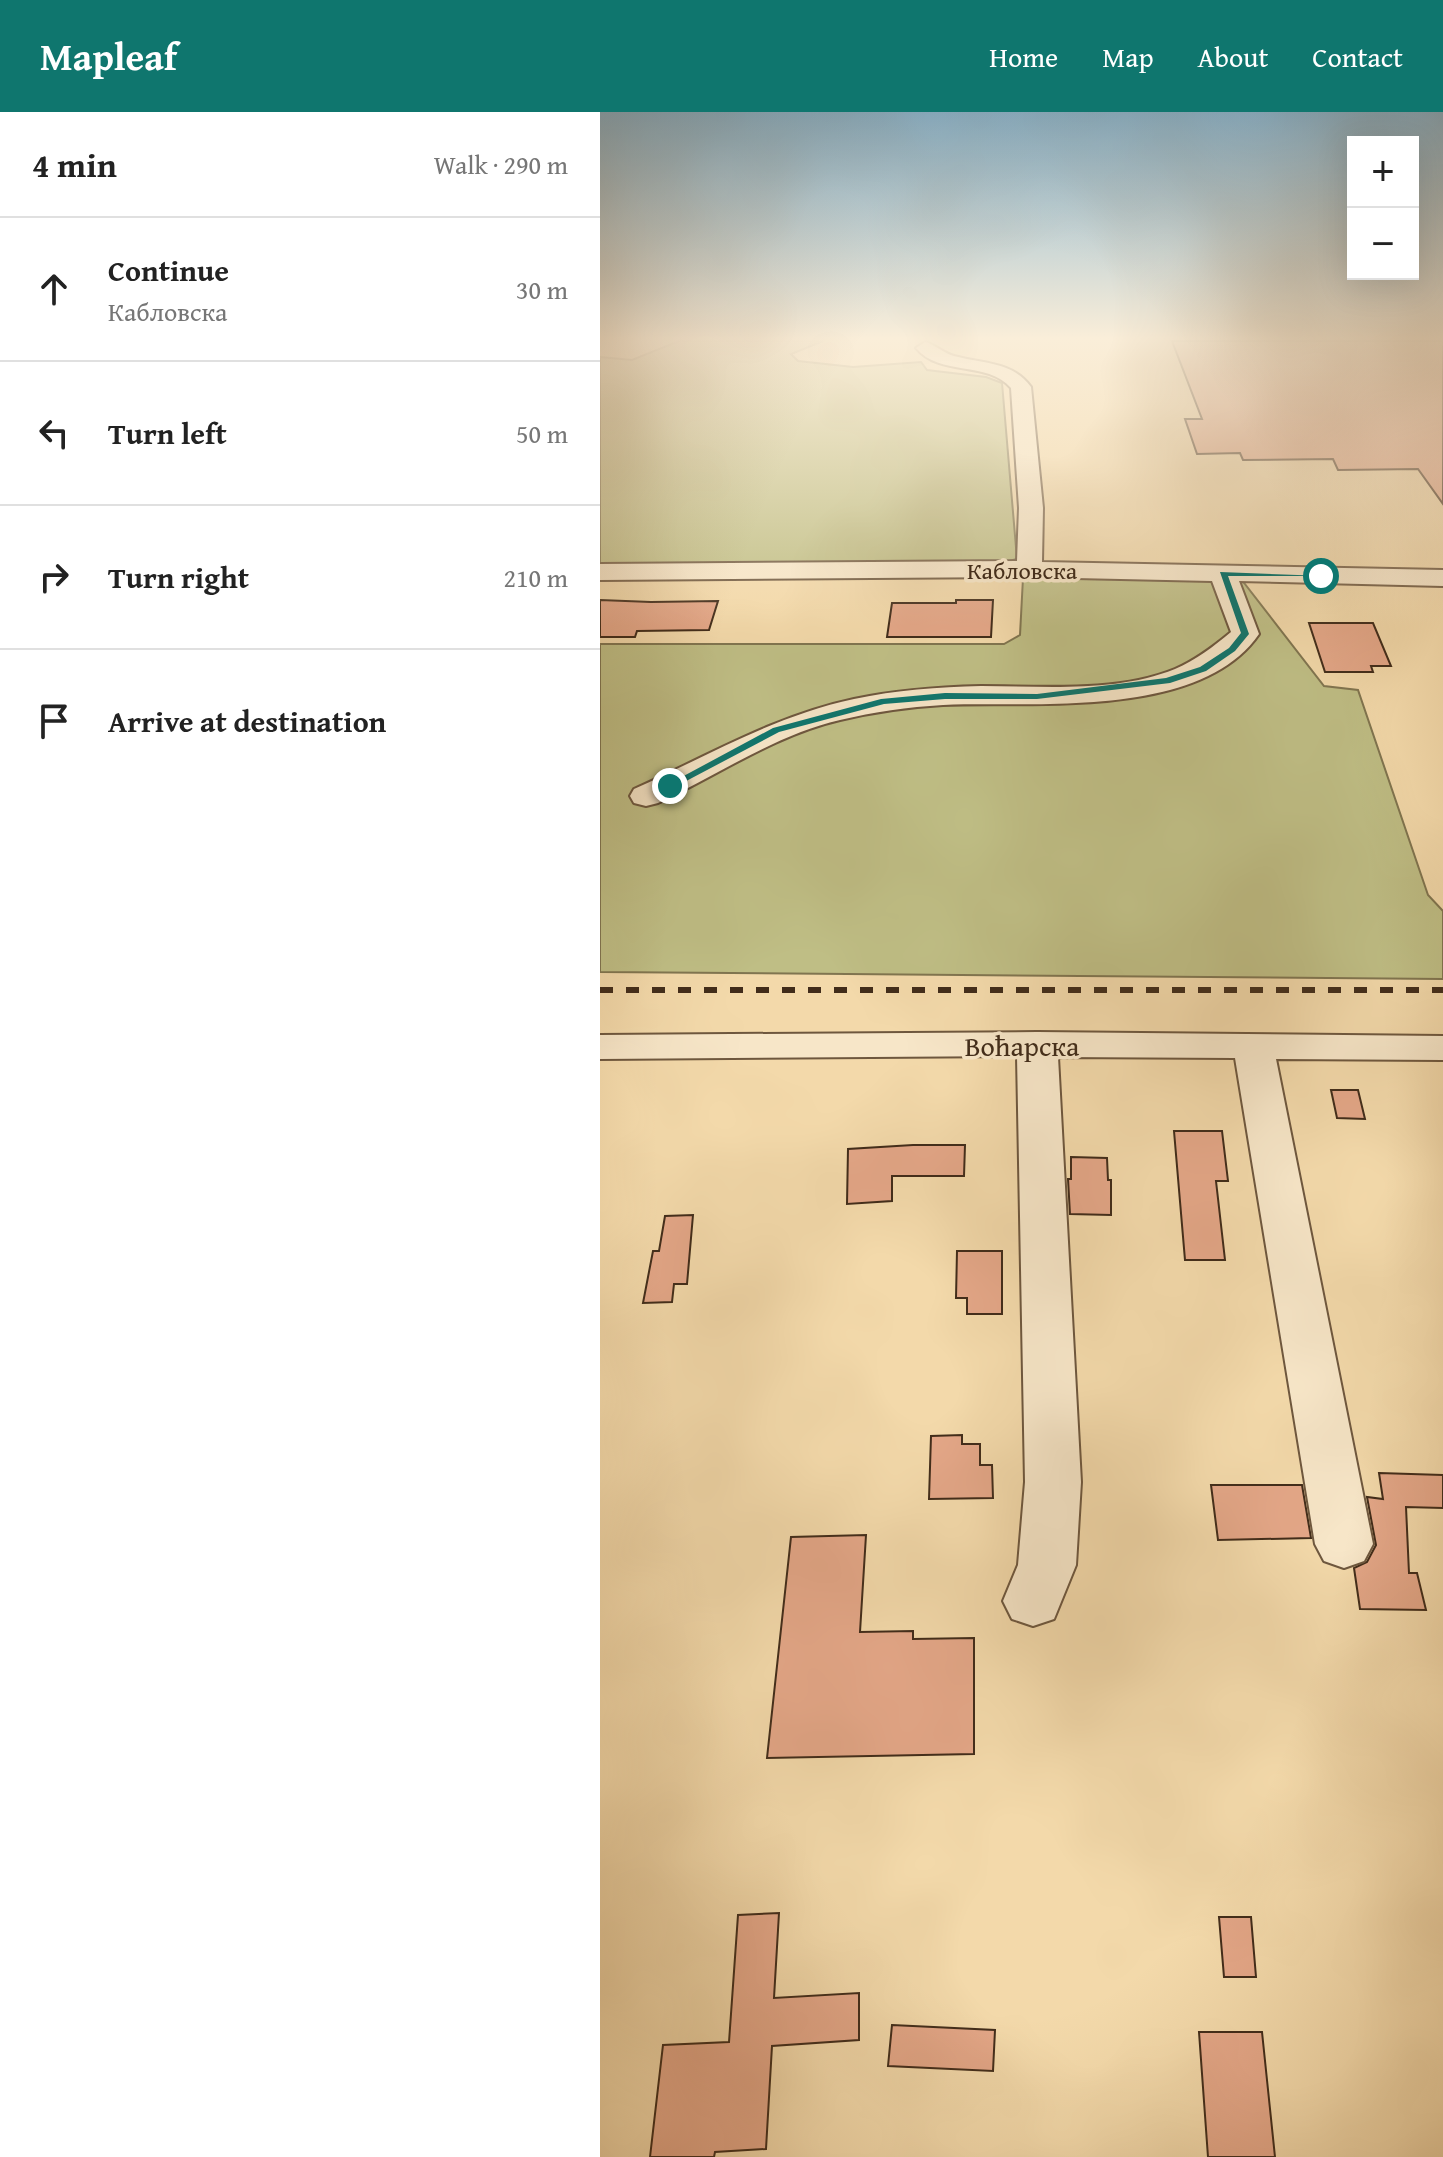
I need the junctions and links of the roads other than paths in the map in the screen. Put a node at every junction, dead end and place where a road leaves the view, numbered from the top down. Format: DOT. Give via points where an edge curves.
graph roads {
  1 [pos="1025,436"];
  2 [pos="1029,569"];
  3 [pos="600,572"];
  4 [pos="1223,574"];
  5 [pos="1443,578"];
  6 [pos="646,796"];
  7 [pos="1037,1044"];
  8 [pos="1253,1045"];
  9 [pos="600,1047"];
  10 [pos="1443,1048"];
  11 [pos="1344,1544"];
  12 [pos="1033,1601"];
  1 -- 2 [label="street"];
  2 -- 3 [label="street, Кабловска"];
  2 -- 4 [label="street, Кабловска"];
  4 -- 5 [label="street, Кабловска"];
  4 -- 6 [label="street" via="1245,634 1203,669 1123,688 1037,696 945,696 853,708 776,730"];
  7 -- 8 [label="street, Воћарска"];
  7 -- 9 [label="street, Воћарска"];
  7 -- 12 [label="street" via="1053,1482 1047,1565"];
  8 -- 10 [label="street, Воћарска"];
  8 -- 11 [label="street"];
}
